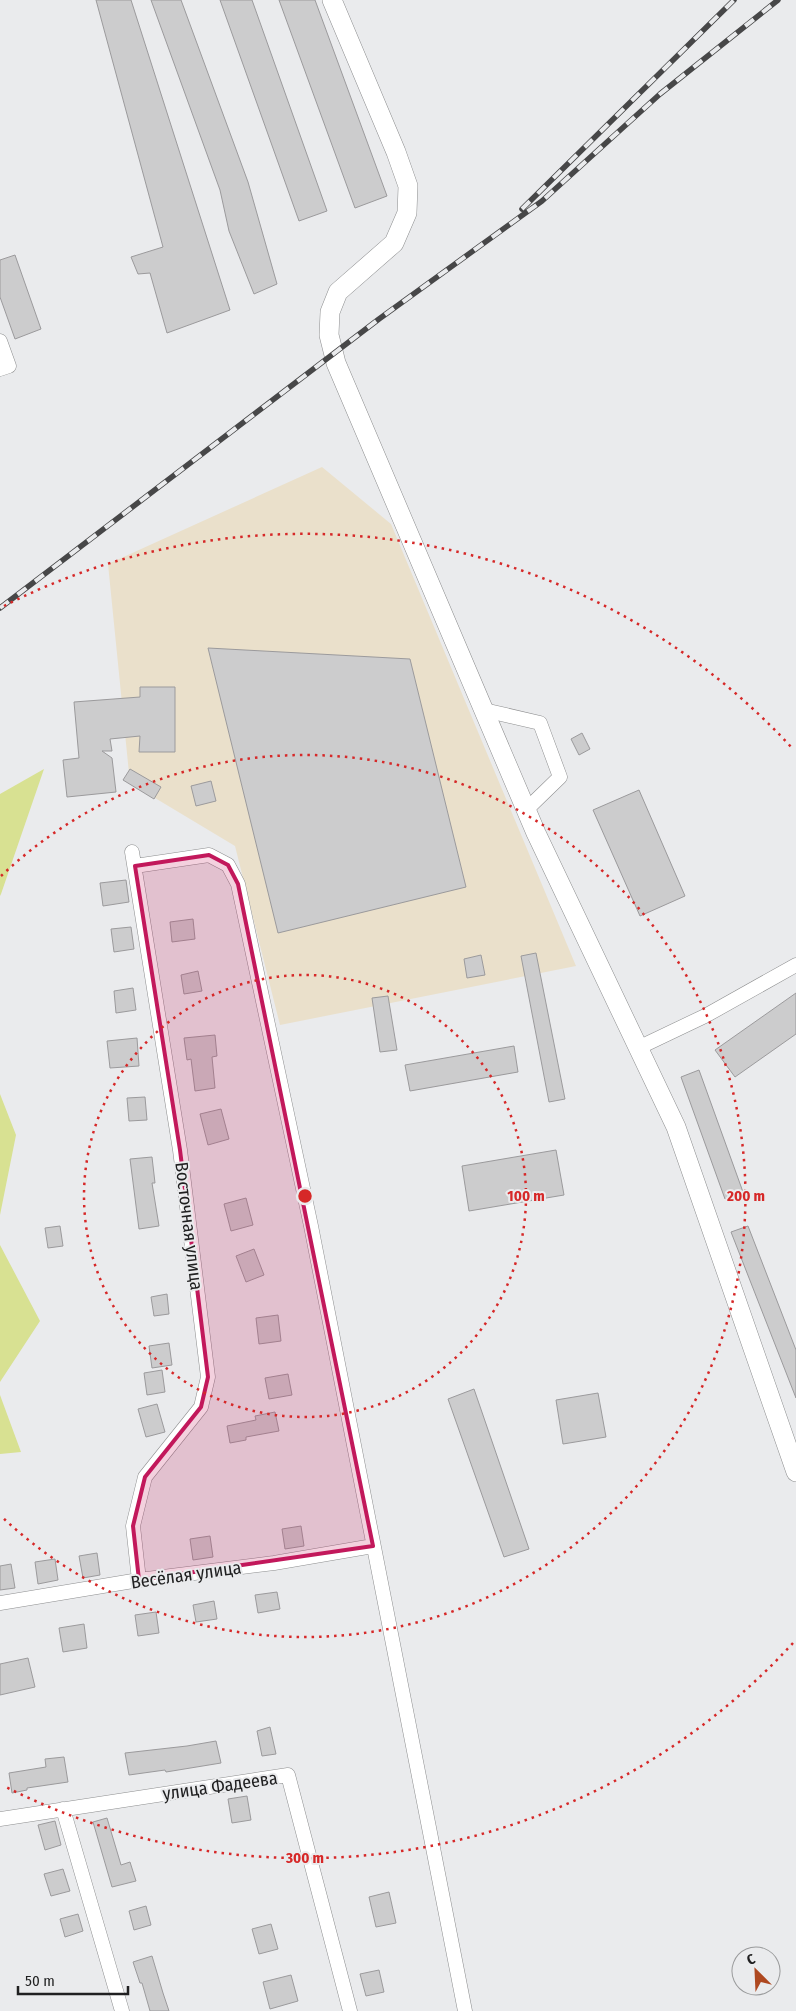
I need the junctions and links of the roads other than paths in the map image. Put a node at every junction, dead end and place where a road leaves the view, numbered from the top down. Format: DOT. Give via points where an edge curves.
graph roads {
  1 [pos="332,0"];
  2 [pos="0,342"];
  3 [pos="0,369"];
  4 [pos="484,710"];
  5 [pos="526,810"];
  6 [pos="132,852"];
  7 [pos="135,866"];
  8 [pos="796,965"];
  9 [pos="640,1047"];
  10 [pos="796,1472"];
  11 [pos="373,1546"];
  12 [pos="139,1580"];
  13 [pos="0,1603"];
  14 [pos="63,1809"];
  15 [pos="0,1819"];
  16 [pos="122,2011"];
  17 [pos="350,2011"];
  18 [pos="465,2011"];
  1 -- 4 [label="main road" via="408,186 407,213 394,243 338,292 330,312 329,335 336,363"];
  2 -- 3 [label="street" via="9,366"];
  4 -- 5 [label="main road"];
  4 -- 5 [label="street" via="540,723 560,777"];
  5 -- 9 [label="main road"];
  6 -- 7 [label="street, Восточная улица"];
  7 -- 11 [label="street" via="209,855 228,865 238,884"];
  7 -- 12 [label="street, Восточная улица" via="180,1150 208,1377 201,1407 145,1477 133,1526"];
  8 -- 9 [label="street" via="705,1016"];
  9 -- 10 [label="main road" via="676,1127"];
  11 -- 12 [label="street, Весёлая улица" via="274,1563"];
  11 -- 18 [label="street"];
  12 -- 13 [label="street, Весёлая улица"];
  14 -- 15 [label="street, улица Фадеева"];
  14 -- 16 [label="street"];
  14 -- 17 [label="street, улица Фадеева" via="288,1775"];
}
